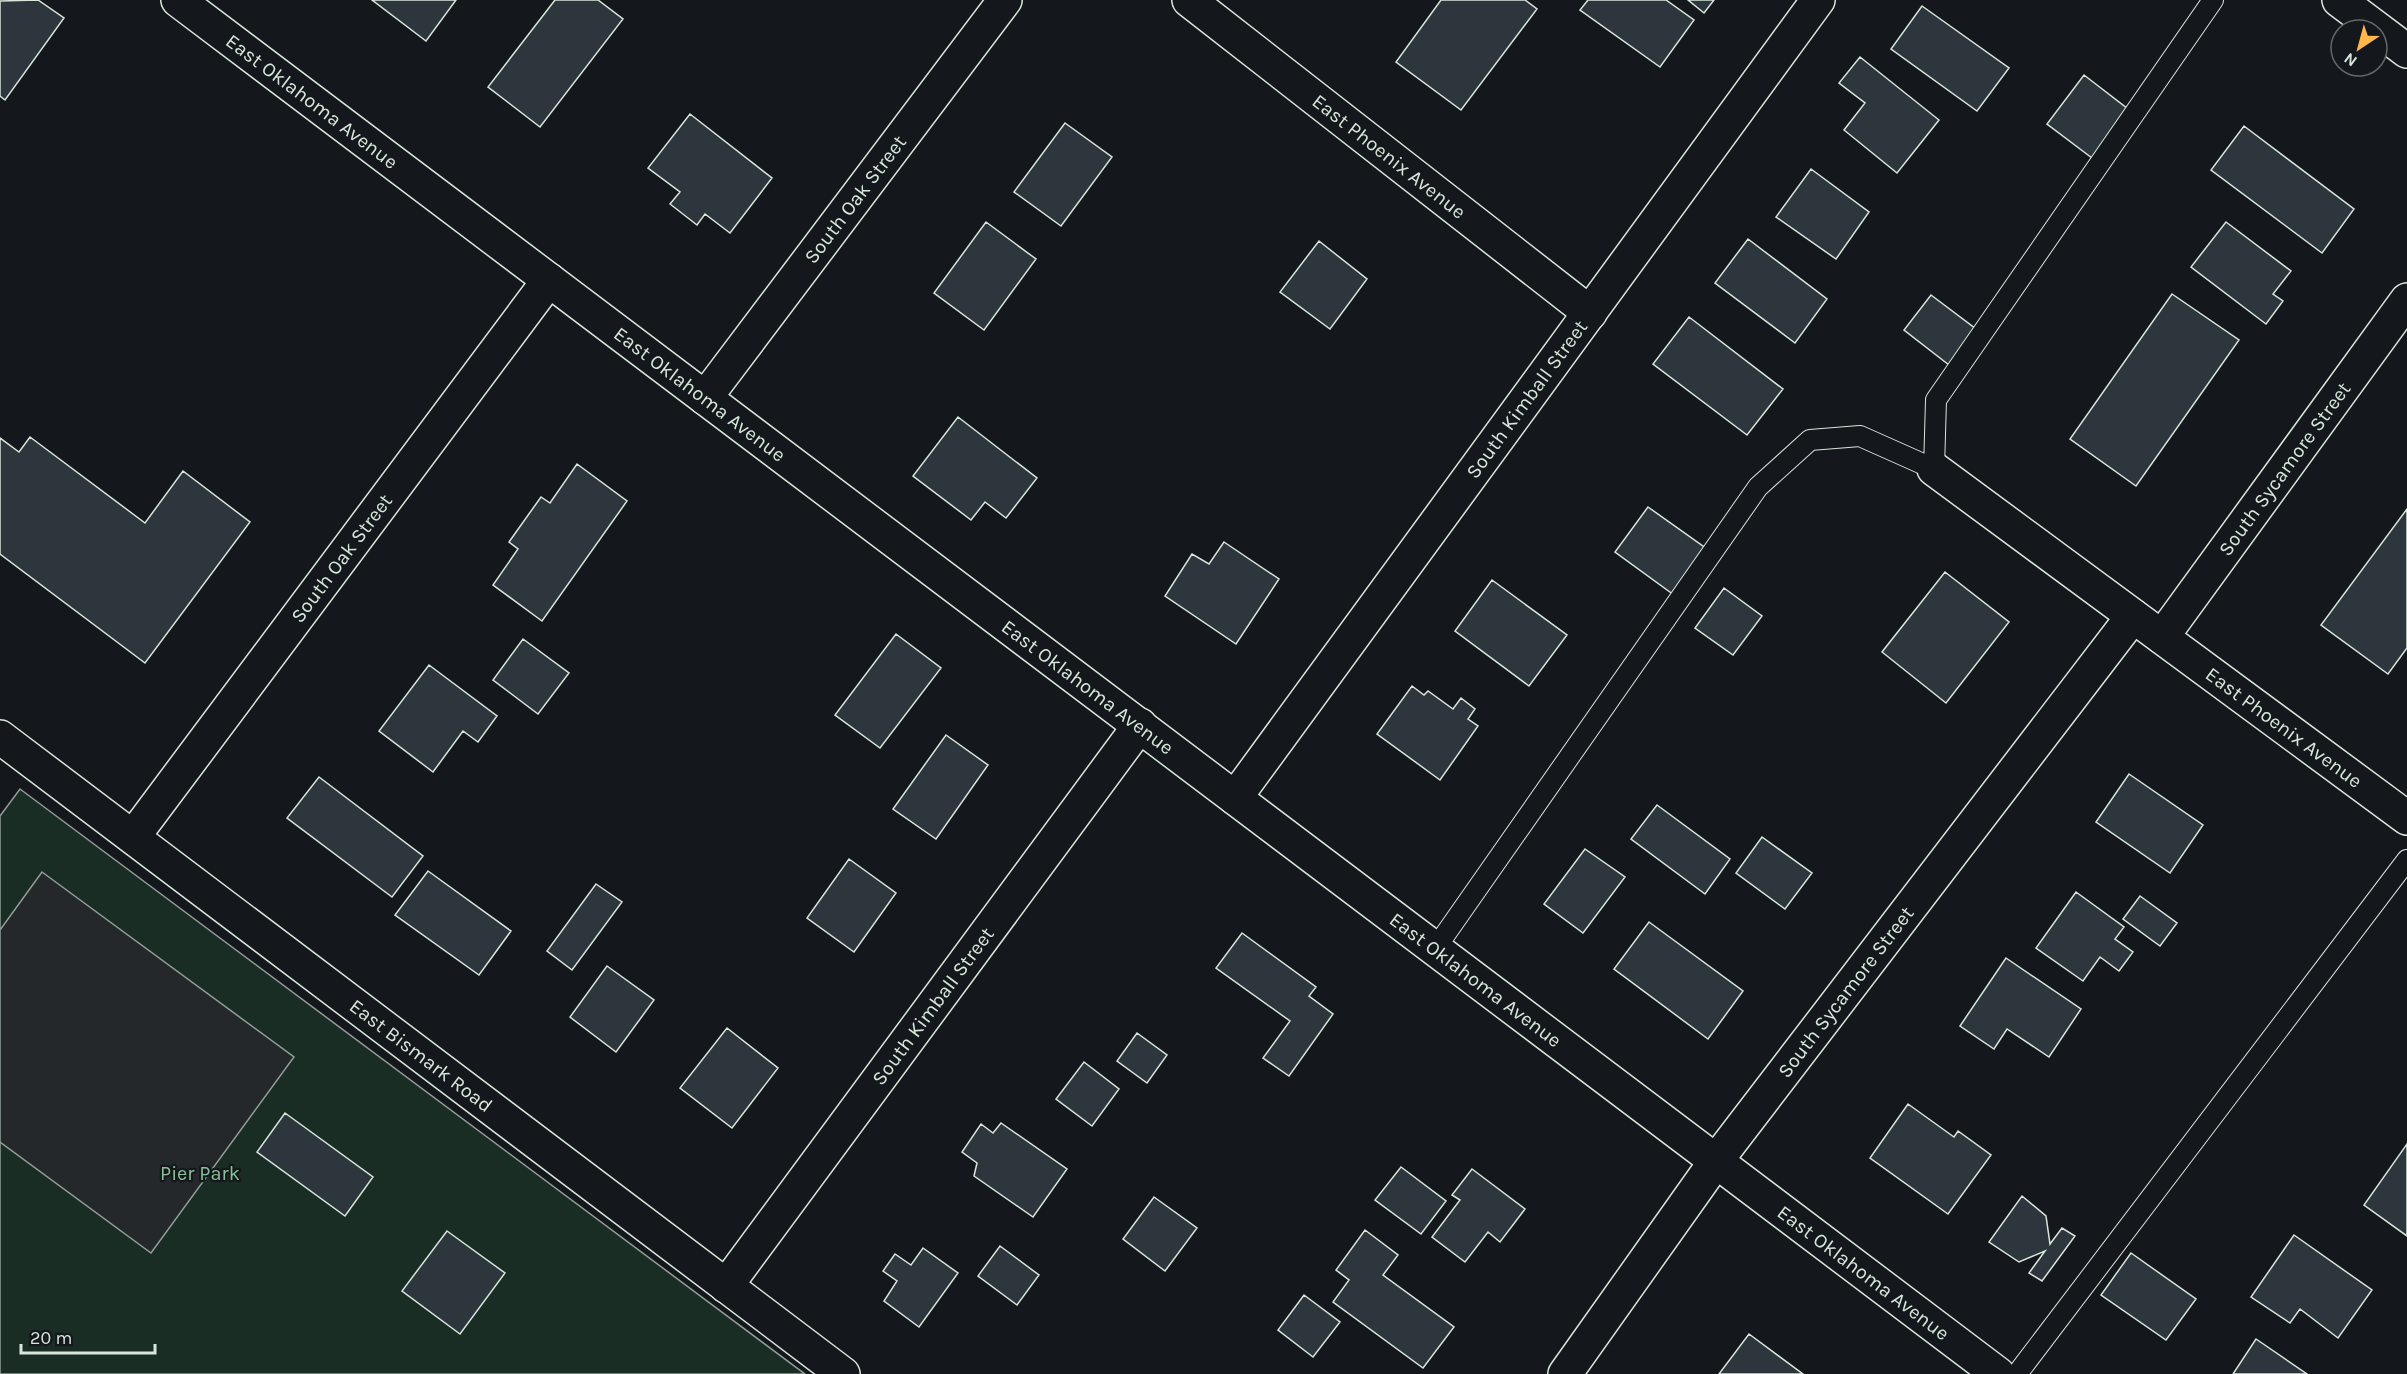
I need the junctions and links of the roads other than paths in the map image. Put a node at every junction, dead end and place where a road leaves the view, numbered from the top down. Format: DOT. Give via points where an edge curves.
graph roads {
  1 [pos="178,0"];
  2 [pos="1005,0"];
  3 [pos="1189,0"];
  4 [pos="1818,0"];
  5 [pos="2213,0"];
  6 [pos="2339,0"];
  7 [pos="2407,51"];
  8 [pos="549,280"];
  9 [pos="2407,300"];
  10 [pos="1590,313"];
  11 [pos="705,398"];
  12 [pos="1934,469"];
  13 [pos="2133,616"];
  14 [pos="2162,637"];
  15 [pos="1140,725"];
  16 [pos="3,747"];
  17 [pos="1235,798"];
  18 [pos="2407,818"];
  19 [pos="133,837"];
  20 [pos="2407,860"];
  21 [pos="1435,949"];
  22 [pos="1716,1161"];
  23 [pos="726,1286"];
  24 [pos="843,1374"];
  25 [pos="1565,1374"];
  26 [pos="1998,1374"];
  27 [pos="2017,1374"];
  1 -- 8 [label="street, East Oklahoma Avenue"];
  2 -- 11 [label="street, South Oak Street"];
  3 -- 10 [label="street, East Phoenix Avenue"];
  4 -- 10 [label="street, South Kimball Street"];
  5 -- 12 [label="lane" via="1936,400"];
  6 -- 7 [label="street"];
  8 -- 11 [label="street, East Oklahoma Avenue"];
  8 -- 19 [label="street, South Oak Street"];
  9 -- 14 [label="street, South Sycamore Street"];
  10 -- 17 [label="street, South Kimball Street"];
  11 -- 15 [label="street, East Oklahoma Avenue"];
  12 -- 13 [label="street"];
  12 -- 21 [label="lane" via="1860,436 1810,440 1758,487"];
  13 -- 14 [label="street, East Phoenix Avenue"];
  13 -- 22 [label="street, South Sycamore Street"];
  14 -- 18 [label="street, East Phoenix Avenue"];
  15 -- 17 [label="street, East Oklahoma Avenue"];
  15 -- 23 [label="street, South Kimball Street"];
  16 -- 19 [label="street, East Bismark Road"];
  17 -- 21 [label="street, East Oklahoma Avenue"];
  19 -- 23 [label="street, East Bismark Road"];
  20 -- 27 [label="lane"];
  21 -- 22 [label="street, East Oklahoma Avenue"];
  22 -- 25 [label="street, South Sycamore Street"];
  22 -- 26 [label="street, East Oklahoma Avenue"];
  23 -- 24 [label="street, East Bismark Road"];
}
